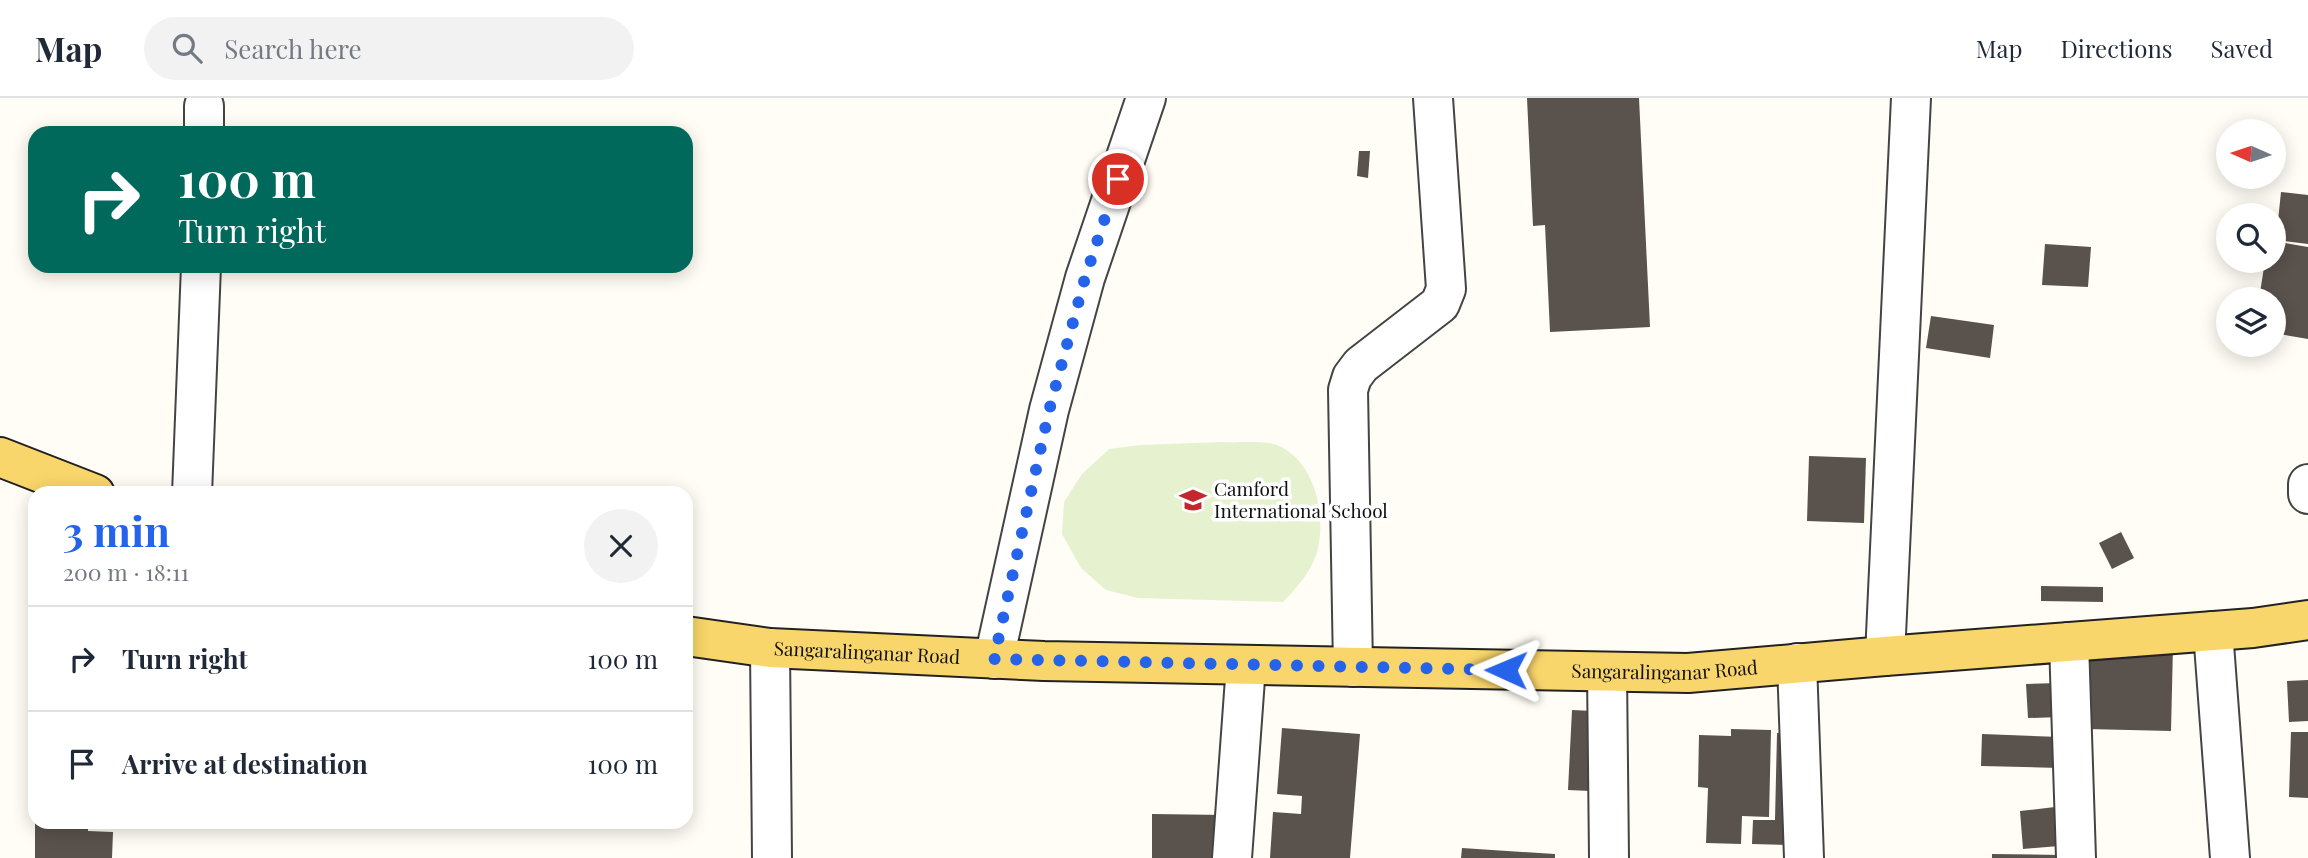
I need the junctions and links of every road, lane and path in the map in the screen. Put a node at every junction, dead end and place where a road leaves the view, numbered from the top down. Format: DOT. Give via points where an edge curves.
graph roads {
  1 [pos="1146,98"];
  2 [pos="1433,98"];
  3 [pos="1911,98"];
  4 [pos="201,273"];
  5 [pos="0,457"];
  6 [pos="2308,484"];
  7 [pos="74,486"];
  8 [pos="191,486"];
  9 [pos="2308,494"];
  10 [pos="2308,620"];
  11 [pos="2213,631"];
  12 [pos="693,637"];
  13 [pos="2069,642"];
  14 [pos="770,648"];
  15 [pos="1885,656"];
  16 [pos="994,659"];
  17 [pos="1797,663"];
  18 [pos="1247,665"];
  19 [pos="1353,667"];
  20 [pos="1607,672"];
  21 [pos="772,858"];
  22 [pos="1232,858"];
  23 [pos="1609,858"];
  24 [pos="1804,858"];
  25 [pos="2076,858"];
  26 [pos="2230,858"];
  1 -- 16 [label="street" via="1085,278 1049,411"];
  2 -- 19 [label="street" via="1446,289 1440,304 1361,365 1348,390"];
  3 -- 15 [label="street"];
  4 -- 8 [label="street"];
  5 -- 7 [label="main road"];
  6 -- 9 [label="street"];
  10 -- 11 [label="main road, Sangaralinganar Road"];
  11 -- 13 [label="main road, Sangaralinganar Road"];
  11 -- 26 [label="street"];
  12 -- 14 [label="main road, Sangaralinganar Road"];
  13 -- 15 [label="main road, Sangaralinganar Road"];
  13 -- 25 [label="street"];
  14 -- 16 [label="main road, Sangaralinganar Road"];
  14 -- 21 [label="street"];
  15 -- 17 [label="main road, Sangaralinganar Road"];
  16 -- 18 [label="main road, Sangaralinganar Road"];
  17 -- 20 [label="main road, Sangaralinganar Road" via="1688,674"];
  17 -- 24 [label="street"];
  18 -- 19 [label="main road, Sangaralinganar Road"];
  18 -- 22 [label="street"];
  19 -- 20 [label="main road, Sangaralinganar Road"];
  20 -- 23 [label="street"];
}
